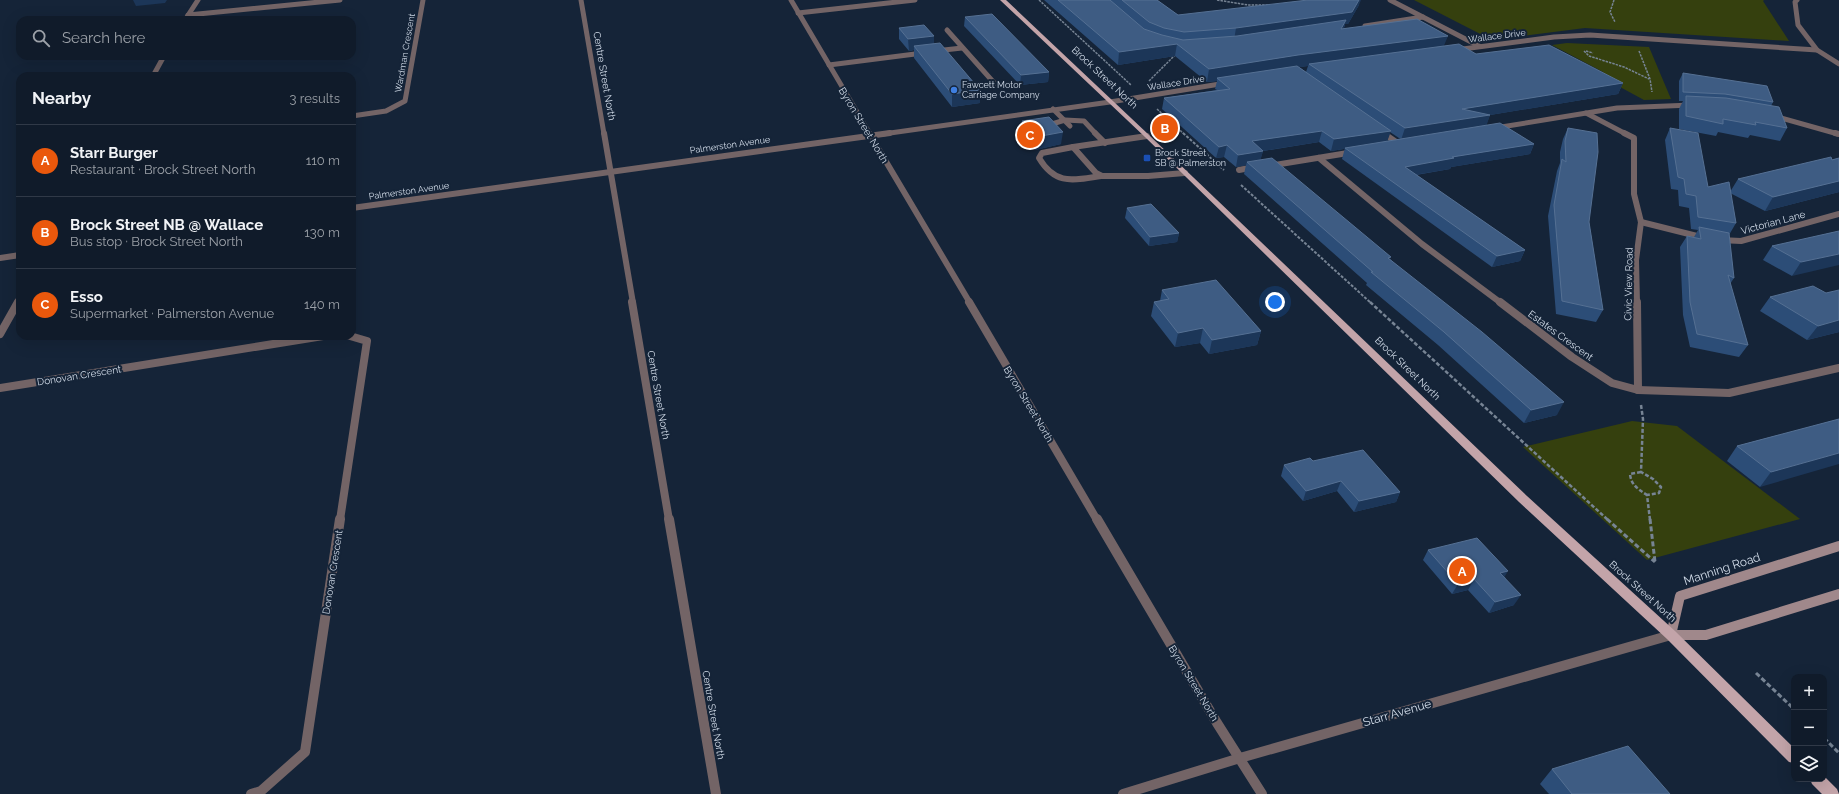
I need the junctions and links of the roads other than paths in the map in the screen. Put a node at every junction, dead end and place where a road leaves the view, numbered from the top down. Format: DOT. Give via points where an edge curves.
graph roads {
  1 [pos="198,0"];
  2 [pos="340,0"];
  3 [pos="423,0"];
  4 [pos="581,0"];
  5 [pos="791,0"];
  6 [pos="915,0"];
  7 [pos="1003,0"];
  8 [pos="1390,0"];
  9 [pos="1797,0"];
  10 [pos="798,13"];
  11 [pos="188,15"];
  12 [pos="1423,17"];
  13 [pos="1360,26"];
  14 [pos="947,30"];
  15 [pos="1479,46"];
  16 [pos="962,48"];
  17 [pos="1448,50"];
  18 [pos="1817,50"];
  19 [pos="162,60"];
  20 [pos="829,64"];
  21 [pos="1839,64"];
  22 [pos="155,72"];
  23 [pos="1232,82"];
  24 [pos="996,85"];
  25 [pos="1110,102"];
  26 [pos="1696,105"];
  27 [pos="1053,108"];
  28 [pos="1586,113"];
  29 [pos="356,115"];
  30 [pos="1770,115"];
  31 [pos="1065,120"];
  32 [pos="1070,126"];
  33 [pos="1055,128"];
  34 [pos="1377,128"];
  35 [pos="1491,129"];
  36 [pos="870,134"];
  37 [pos="1839,134"];
  38 [pos="1148,136"];
  39 [pos="1082,139"];
  40 [pos="1066,141"];
  41 [pos="1105,143"];
  42 [pos="1407,143"];
  43 [pos="1399,144"];
  44 [pos="1088,145"];
  45 [pos="1392,146"];
  46 [pos="1073,147"];
  47 [pos="1363,151"];
  48 [pos="1319,158"];
  49 [pos="1239,170"];
  50 [pos="610,171"];
  51 [pos="1185,173"];
  52 [pos="1102,176"];
  53 [pos="356,207"];
  54 [pos="1839,214"];
  55 [pos="1641,222"];
  56 [pos="16,256"];
  57 [pos="0,258"];
  58 [pos="16,306"];
  59 [pos="0,334"];
  60 [pos="356,338"];
  61 [pos="299,340"];
  62 [pos="1839,368"];
  63 [pos="0,388"];
  64 [pos="1638,390"];
  65 [pos="1839,546"];
  66 [pos="1839,594"];
  67 [pos="1671,634"];
  68 [pos="1791,754"];
  69 [pos="1240,758"];
  70 [pos="1820,782"];
  71 [pos="251,794"];
  72 [pos="716,794"];
  73 [pos="1123,794"];
  74 [pos="1262,794"];
  75 [pos="1832,794"];
  1 -- 11 [label="street"];
  2 -- 11 [label="street"];
  3 -- 29 [label="street, Wardman Crescent" via="405,101 386,111"];
  4 -- 50 [label="street, Centre Street North"];
  5 -- 10 [label="street, Byron Street North"];
  6 -- 10 [label="street"];
  7 -- 25 [label="main road, Brock Street North"];
  8 -- 12 [label="street"];
  9 -- 18 [label="street" via="1795,2 1798,25"];
  10 -- 20 [label="street, Byron Street North"];
  12 -- 13 [label="street"];
  12 -- 15 [label="street"];
  14 -- 16 [label="street"];
  15 -- 17 [label="street, Wallace Drive"];
  15 -- 18 [label="street, Wallace Drive" via="1590,35"];
  16 -- 20 [label="street"];
  16 -- 24 [label="street"];
  18 -- 21 [label="street"];
  19 -- 22 [label="street"];
  20 -- 36 [label="street, Byron Street North"];
  23 -- 25 [label="street, Wallace Drive"];
  25 -- 27 [label="street, Palmerston Avenue"];
  25 -- 38 [label="main road, Brock Street North"];
  26 -- 28 [label="street" via="1654,104"];
  27 -- 31 [label="street"];
  27 -- 36 [label="street, Palmerston Avenue"];
  28 -- 35 [label="street"];
  28 -- 55 [label="street, Civic View Road" via="1634,138 1634,194"];
  30 -- 37 [label="street"];
  31 -- 32 [label="street"];
  31 -- 33 [label="street" via="1052,124"];
  31 -- 41 [label="street" via="1084,121"];
  34 -- 43 [label="street"];
  36 -- 50 [label="street, Palmerston Avenue"];
  36 -- 69 [label="street, Byron Street North"];
  38 -- 41 [label="street"];
  38 -- 51 [label="main road, Brock Street North"];
  39 -- 44 [label="street"];
  40 -- 46 [label="street"];
  41 -- 44 [label="street"];
  42 -- 43 [label="street"];
  43 -- 45 [label="street"];
  44 -- 46 [label="street"];
  46 -- 52 [label="street" via="1096,173"];
  46 -- 52 [label="street" via="1042,153 1039,158 1049,173 1056,177 1065,179"];
  47 -- 48 [label="street"];
  48 -- 49 [label="street"];
  48 -- 64 [label="street, Estates Crescent" via="1422,244 1572,357 1612,383"];
  50 -- 53 [label="street, Palmerston Avenue"];
  50 -- 72 [label="street, Centre Street North"];
  51 -- 52 [label="street"];
  51 -- 67 [label="main road, Brock Street North" via="1518,494"];
  54 -- 55 [label="street, Victorian Lane" via="1741,241 1706,238"];
  55 -- 64 [label="street, Civic View Road" via="1636,260"];
  56 -- 57 [label="street"];
  58 -- 59 [label="street"];
  60 -- 71 [label="street, Donovan Crescent" via="367,342 305,752 261,791"];
  61 -- 63 [label="street, Donovan Crescent"];
  62 -- 64 [label="street, Estates Crescent" via="1729,393"];
  65 -- 67 [label="main road, Manning Road" via="1680,596"];
  66 -- 67 [label="main road" via="1706,635"];
  67 -- 68 [label="main road, Brock Street North"];
  67 -- 69 [label="street, Starr Avenue"];
  69 -- 73 [label="street, Starr Avenue"];
  69 -- 74 [label="street, Byron Street North"];
  70 -- 75 [label="main road"];
}
